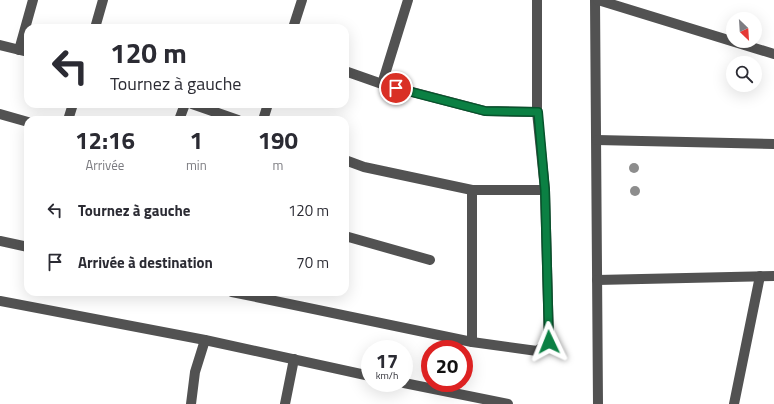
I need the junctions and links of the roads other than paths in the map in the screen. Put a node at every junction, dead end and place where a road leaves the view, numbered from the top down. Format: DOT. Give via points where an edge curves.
graph roads {
  1 [pos="33,0"];
  2 [pos="103,0"];
  3 [pos="302,0"];
  4 [pos="408,0"];
  5 [pos="537,0"];
  6 [pos="596,0"];
  7 [pos="28,24"];
  8 [pos="96,24"];
  9 [pos="294,24"];
  10 [pos="0,45"];
  11 [pos="23,51"];
  12 [pos="774,54"];
  13 [pos="349,72"];
  14 [pos="382,84"];
  15 [pos="204,108"];
  16 [pos="538,112"];
  17 [pos="0,114"];
  18 [pos="226,116"];
  19 [pos="24,121"];
  20 [pos="597,140"];
  21 [pos="774,144"];
  22 [pos="349,162"];
  23 [pos="472,190"];
  24 [pos="545,190"];
  25 [pos="349,237"];
  26 [pos="0,241"];
  27 [pos="24,246"];
  28 [pos="430,260"];
  29 [pos="760,276"];
  30 [pos="774,276"];
  31 [pos="597,280"];
  32 [pos="251,296"];
  33 [pos="0,301"];
  34 [pos="205,340"];
  35 [pos="462,340"];
  36 [pos="472,340"];
  37 [pos="473,342"];
  38 [pos="294,359"];
  39 [pos="361,374"];
  40 [pos="413,385"];
  41 [pos="191,404"];
  42 [pos="284,404"];
  43 [pos="508,404"];
  44 [pos="598,404"];
  45 [pos="734,404"];
  1 -- 7 [label="street"];
  2 -- 8 [label="street"];
  3 -- 9 [label="street"];
  4 -- 14 [label="street"];
  5 -- 16 [label="street"];
  6 -- 12 [label="street"];
  6 -- 20 [label="street"];
  10 -- 11 [label="street"];
  13 -- 14 [label="street"];
  14 -- 16 [label="street" via="485,111"];
  15 -- 18 [label="street"];
  16 -- 24 [label="street"];
  17 -- 19 [label="street"];
  20 -- 21 [label="street"];
  20 -- 31 [label="street"];
  22 -- 23 [label="street" via="364,168"];
  23 -- 24 [label="street"];
  23 -- 36 [label="street"];
  24 -- 37 [label="street" via="549,342 537,351"];
  25 -- 28 [label="street"];
  26 -- 27 [label="street"];
  29 -- 30 [label="street"];
  29 -- 31 [label="street"];
  29 -- 45 [label="street"];
  31 -- 44 [label="street"];
  32 -- 35 [label="street"];
  33 -- 34 [label="street"];
  34 -- 38 [label="street"];
  34 -- 41 [label="street" via="195,372"];
  38 -- 39 [label="street"];
  38 -- 42 [label="street"];
  40 -- 43 [label="street"];
}
